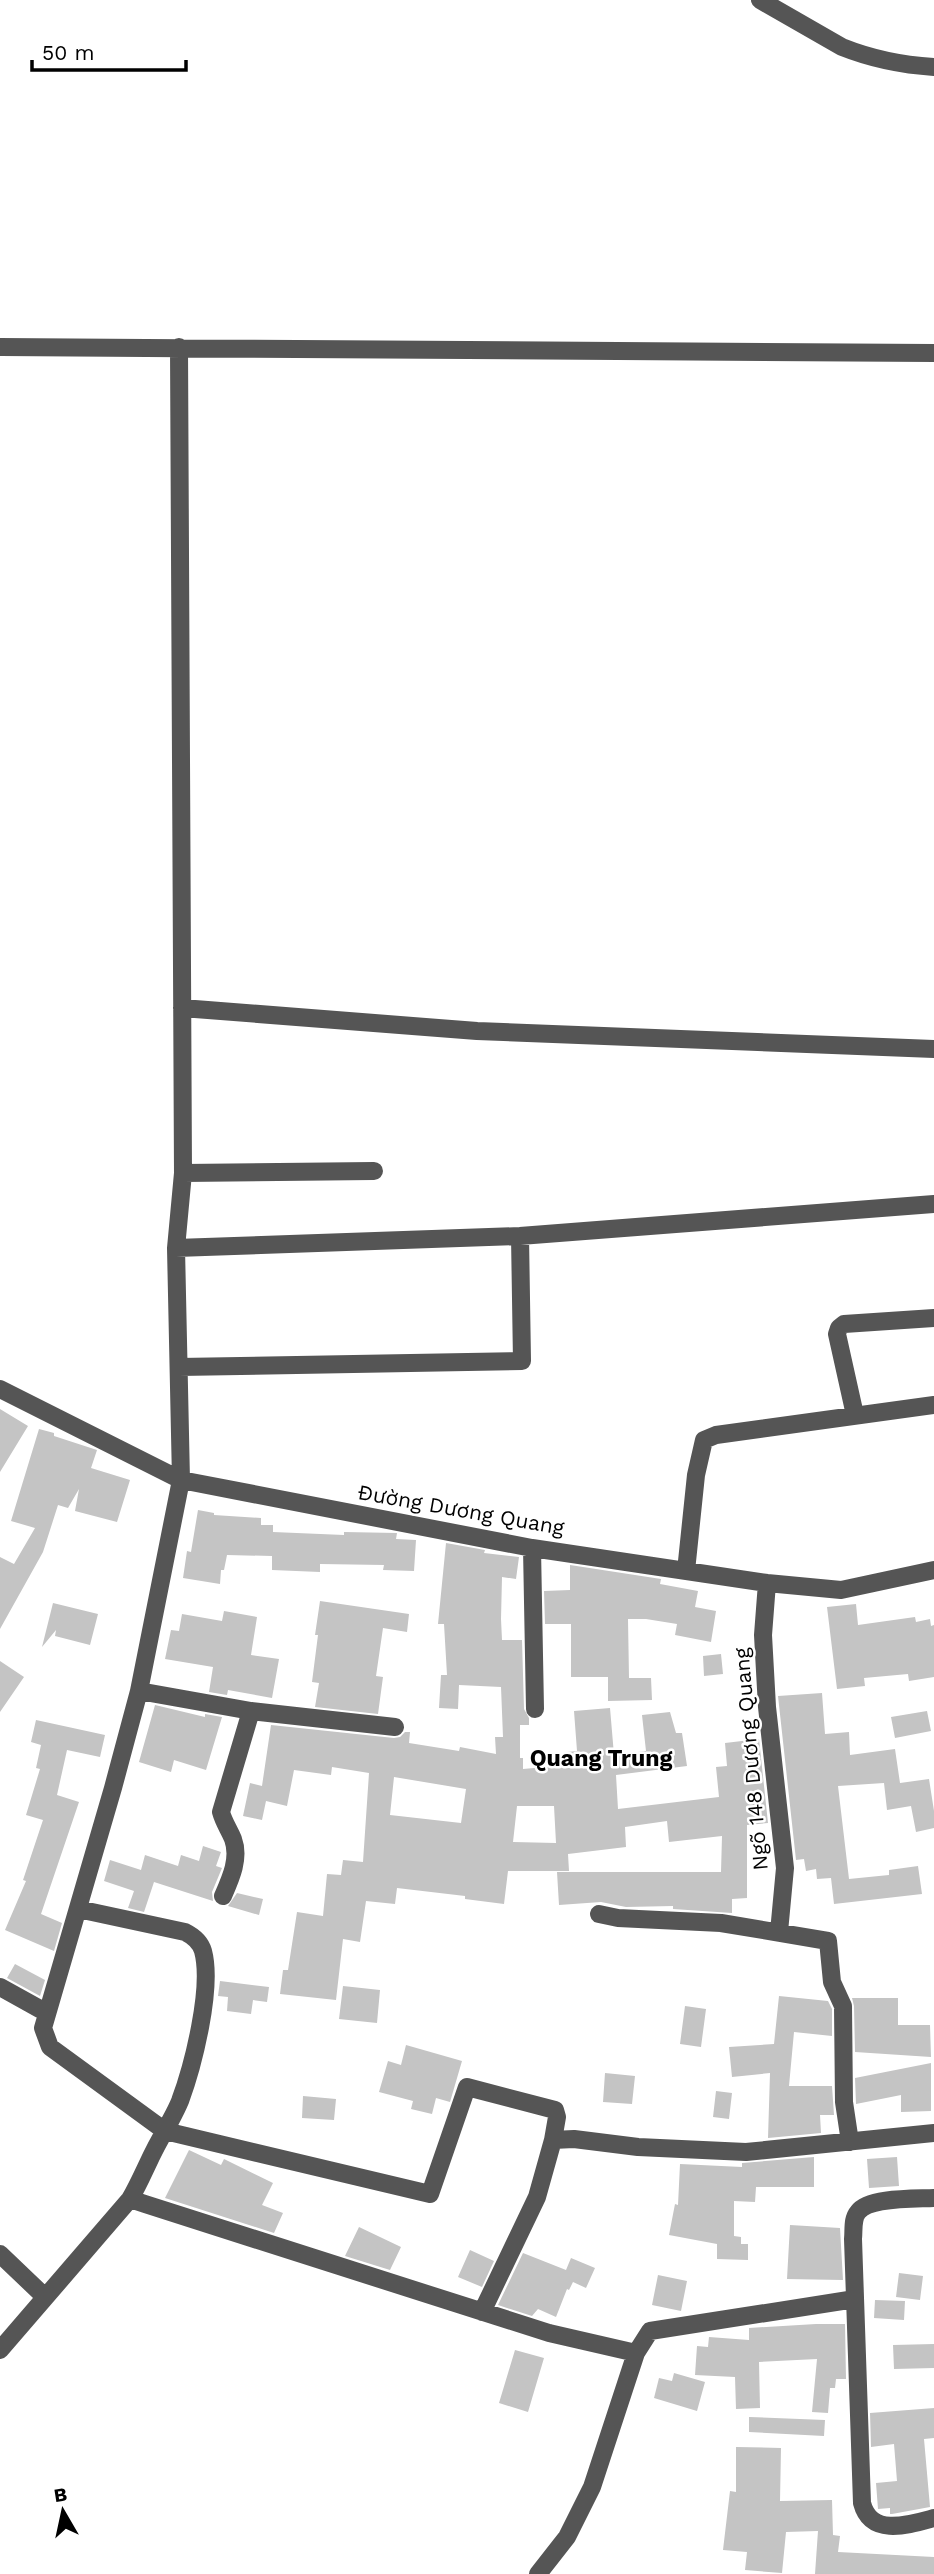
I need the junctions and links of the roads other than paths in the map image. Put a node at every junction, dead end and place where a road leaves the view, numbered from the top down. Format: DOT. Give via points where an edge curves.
graph roads {
  1 [pos="760,0"];
  2 [pos="934,67"];
  3 [pos="0,347"];
  4 [pos="179,347"];
  5 [pos="934,353"];
  6 [pos="182,1008"];
  7 [pos="934,1049"];
  8 [pos="374,1171"];
  9 [pos="183,1173"];
  10 [pos="934,1204"];
  11 [pos="520,1236"];
  12 [pos="176,1248"];
  13 [pos="934,1318"];
  14 [pos="179,1367"];
  15 [pos="0,1389"];
  16 [pos="934,1405"];
  17 [pos="855,1415"];
  18 [pos="180,1480"];
  19 [pos="532,1548"];
  20 [pos="934,1570"];
  21 [pos="685,1571"];
  22 [pos="767,1583"];
  23 [pos="139,1691"];
  24 [pos="535,1709"];
  25 [pos="251,1711"];
  26 [pos="395,1727"];
  27 [pos="223,1896"];
  28 [pos="78,1909"];
  29 [pos="599,1914"];
  30 [pos="779,1932"];
  31 [pos="0,1987"];
  32 [pos="47,2014"];
  33 [pos="165,2131"];
  34 [pos="934,2133"];
  35 [pos="553,2140"];
  36 [pos="850,2142"];
  37 [pos="934,2197"];
  38 [pos="130,2199"];
  39 [pos="0,2254"];
  40 [pos="45,2298"];
  41 [pos="855,2299"];
  42 [pos="482,2312"];
  43 [pos="0,2350"];
  44 [pos="636,2353"];
  45 [pos="934,2518"];
  46 [pos="538,2574"];
  1 -- 2 [label="street" via="856,53"];
  3 -- 4 [label="street"];
  4 -- 5 [label="street"];
  4 -- 6 [label="street"];
  6 -- 7 [label="street" via="477,1031"];
  6 -- 9 [label="street"];
  8 -- 9 [label="street"];
  9 -- 12 [label="street"];
  10 -- 11 [label="street"];
  11 -- 12 [label="street"];
  11 -- 14 [label="street" via="522,1360"];
  12 -- 14 [label="street"];
  13 -- 17 [label="street" via="838,1328"];
  14 -- 18 [label="street"];
  15 -- 18 [label="street, Đường Dương Quang"];
  16 -- 17 [label="street"];
  17 -- 21 [label="street" via="704,1440"];
  18 -- 19 [label="street, Đường Dương Quang"];
  18 -- 23 [label="street"];
  19 -- 21 [label="street, Đường Dương Quang"];
  19 -- 24 [label="street"];
  20 -- 22 [label="street, Đường Dương Quang" via="841,1590"];
  21 -- 22 [label="street, Đường Dương Quang"];
  22 -- 30 [label="street, Ngõ 148 Dương Quang" via="763,1647 785,1868"];
  23 -- 25 [label="street"];
  23 -- 28 [label="street"];
  25 -- 26 [label="street"];
  25 -- 27 [label="street" via="221,1812 236,1856"];
  28 -- 32 [label="street"];
  28 -- 33 [label="street" via="185,1932 203,1950 203,2004 194,2054"];
  29 -- 30 [label="street"];
  30 -- 36 [label="street" via="828,1941 832,1982 843,2006 844,2102"];
  31 -- 32 [label="street"];
  32 -- 33 [label="street" via="43,2028 50,2047"];
  33 -- 35 [label="street" via="430,2194 467,2087 555,2110"];
  33 -- 38 [label="street"];
  34 -- 36 [label="street"];
  35 -- 36 [label="street" via="746,2152"];
  35 -- 42 [label="street" via="537,2197"];
  37 -- 41 [label="street" via="874,2203 857,2213"];
  38 -- 40 [label="street"];
  38 -- 42 [label="street"];
  39 -- 40 [label="street"];
  40 -- 43 [label="street"];
  41 -- 44 [label="street" via="650,2331"];
  41 -- 45 [label="street" via="866,2516 890,2526"];
  42 -- 44 [label="street"];
  44 -- 46 [label="street" via="592,2487 566,2537"];
}
